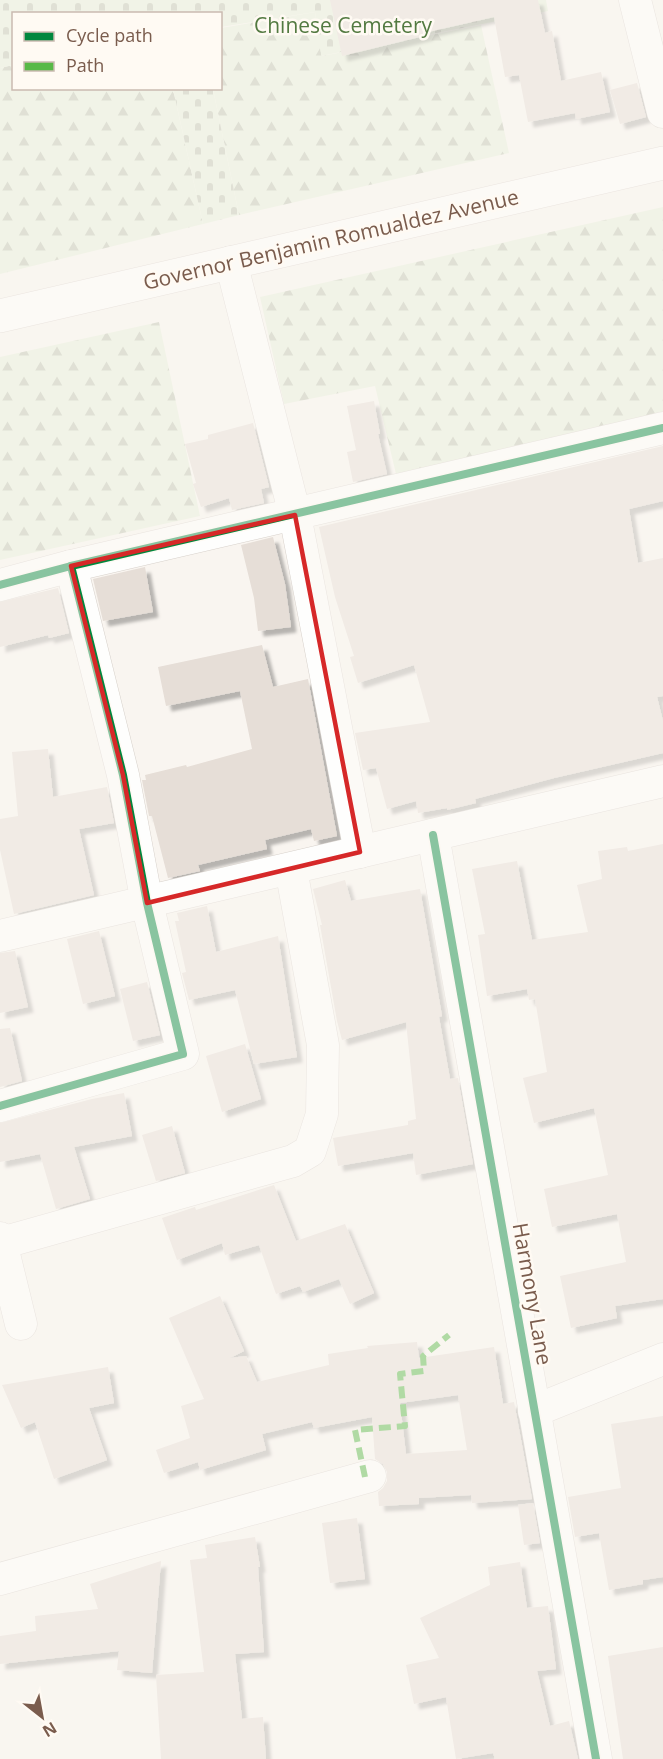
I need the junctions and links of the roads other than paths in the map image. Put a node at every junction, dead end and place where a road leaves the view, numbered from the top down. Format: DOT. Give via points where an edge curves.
graph roads {
  1 [pos="636,0"];
  2 [pos="663,112"];
  3 [pos="663,164"];
  4 [pos="231,262"];
  5 [pos="0,316"];
  6 [pos="663,429"];
  7 [pos="294,515"];
  8 [pos="71,566"];
  9 [pos="0,585"];
  10 [pos="663,781"];
  11 [pos="433,835"];
  12 [pos="360,852"];
  13 [pos="291,869"];
  14 [pos="147,903"];
  15 [pos="0,936"];
  16 [pos="0,1107"];
  17 [pos="1,1240"];
  18 [pos="21,1324"];
  19 [pos="663,1359"];
  20 [pos="534,1411"];
  21 [pos="370,1476"];
  22 [pos="0,1579"];
  23 [pos="596,1759"];
  1 -- 2 [label="street"];
  3 -- 4 [label="main road, Governor Benjamin Romualdez Avenue"];
  4 -- 5 [label="main road, Governor Benjamin Romualdez Avenue"];
  4 -- 7 [label="street"];
  6 -- 7 [label="street"];
  7 -- 8 [label="street"];
  7 -- 12 [label="street"];
  8 -- 9 [label="street"];
  8 -- 14 [label="street" via="123,775"];
  10 -- 11 [label="street"];
  11 -- 12 [label="street"];
  11 -- 20 [label="street, Harmony Lane"];
  12 -- 13 [label="street"];
  13 -- 14 [label="street"];
  13 -- 17 [label="street" via="323,1045 322,1114 310,1151 293,1161"];
  14 -- 15 [label="street"];
  14 -- 16 [label="street" via="183,1054"];
  17 -- 18 [label="street"];
  19 -- 20 [label="street"];
  20 -- 23 [label="street, Harmony Lane"];
  21 -- 22 [label="street"];
}
